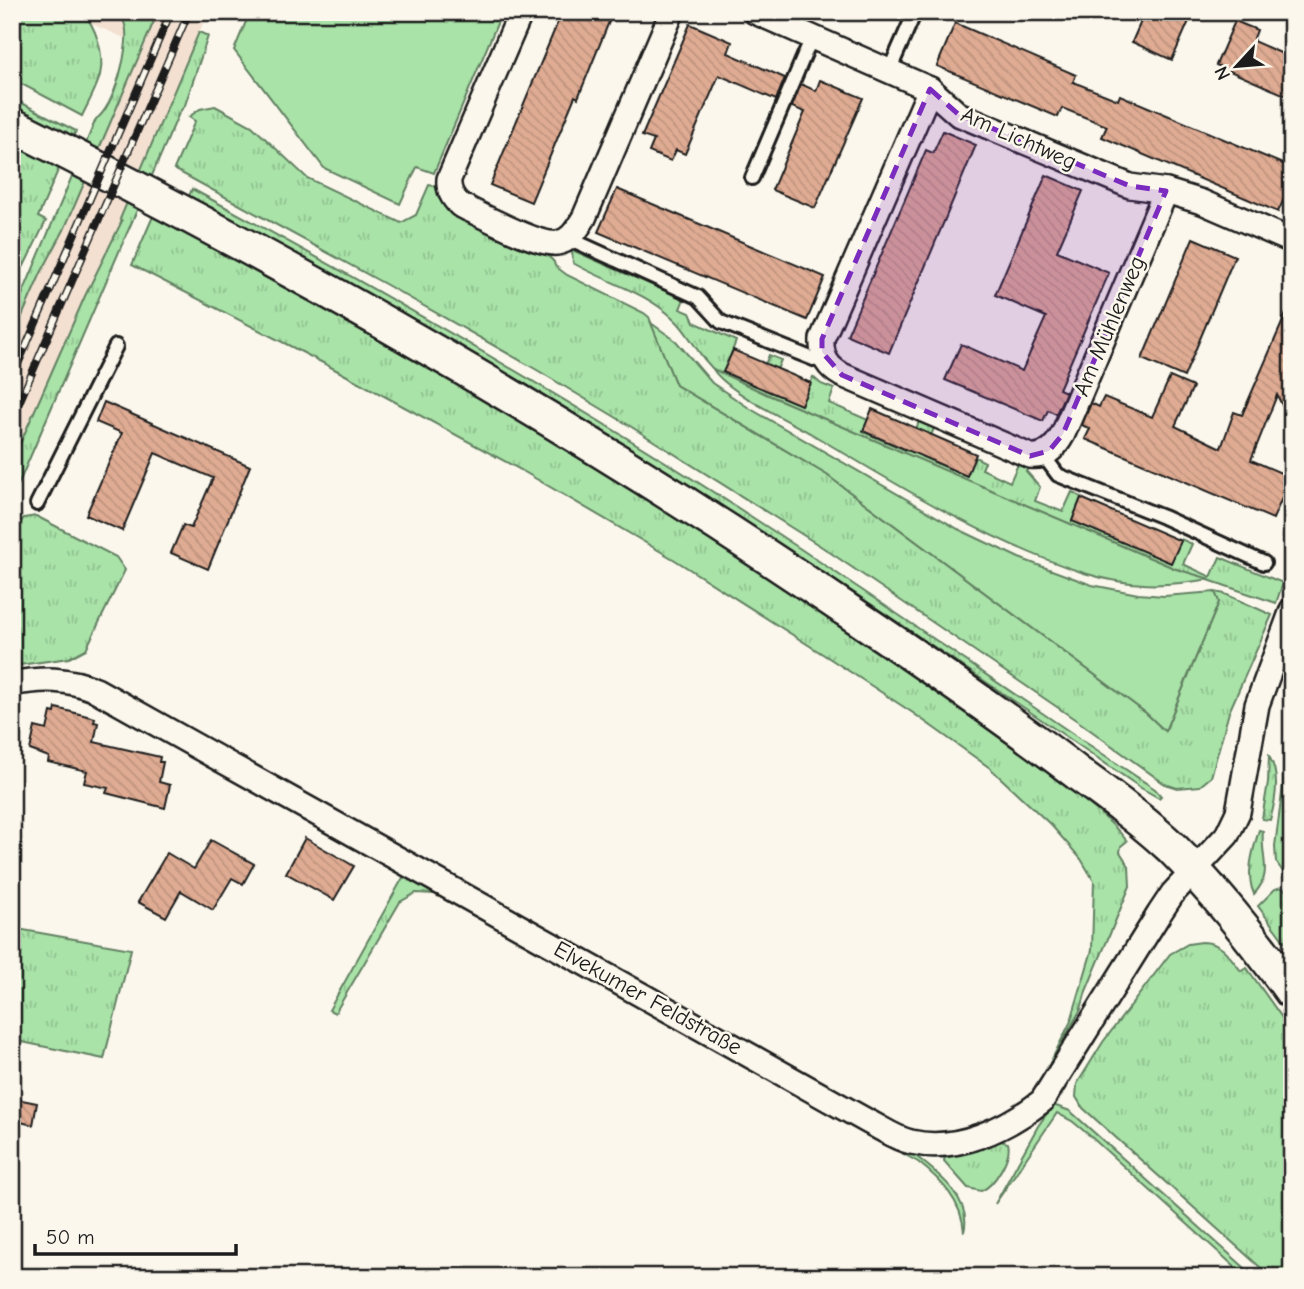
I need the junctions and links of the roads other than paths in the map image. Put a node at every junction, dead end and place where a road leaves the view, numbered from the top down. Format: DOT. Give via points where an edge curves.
graph roads {
  1 [pos="521,12"];
  2 [pos="672,12"];
  3 [pos="755,12"];
  4 [pos="915,12"];
  5 [pos="812,37"];
  6 [pos="889,71"];
  7 [pos="930,89"];
  8 [pos="12,125"];
  9 [pos="752,178"];
  10 [pos="1166,191"];
  11 [pos="568,238"];
  12 [pos="1292,241"];
  13 [pos="116,346"];
  14 [pos="825,359"];
  15 [pos="1043,455"];
  16 [pos="37,504"];
  17 [pos="1264,563"];
  18 [pos="1292,610"];
  19 [pos="12,684"];
  20 [pos="1194,871"];
  21 [pos="1292,992"];
  1 -- 11 [label="street" via="449,185 454,200 484,216 541,241 555,243"];
  2 -- 11 [label="street" via="584,218"];
  3 -- 5 [label="street, Am Lichtweg"];
  4 -- 6 [label="lane"];
  5 -- 6 [label="street, Am Lichtweg"];
  5 -- 9 [label="lane"];
  6 -- 7 [label="street, Am Lichtweg"];
  7 -- 10 [label="street, Am Lichtweg" via="958,114 1130,186"];
  7 -- 14 [label="street" via="822,339"];
  8 -- 20 [label="main road" via="391,325 656,483 1018,727 1136,817"];
  10 -- 12 [label="street, Am Lichtweg"];
  10 -- 15 [label="street, Am Mühlenweg" via="1063,434"];
  11 -- 14 [label="lane" via="698,297 721,322 816,360"];
  13 -- 16 [label="lane"];
  14 -- 15 [label="street" via="836,372 855,381 1030,456"];
  15 -- 17 [label="lane" via="1058,475"];
  18 -- 20 [label="street, Elvekumer Feldstraße" via="1257,705 1238,812 1227,835"];
  19 -- 20 [label="street, Elvekumer Feldstraße" via="59,679 96,690 910,1142 986,1135 1018,1120 1042,1101 1159,914"];
  20 -- 21 [label="main road" via="1246,929"];
}
